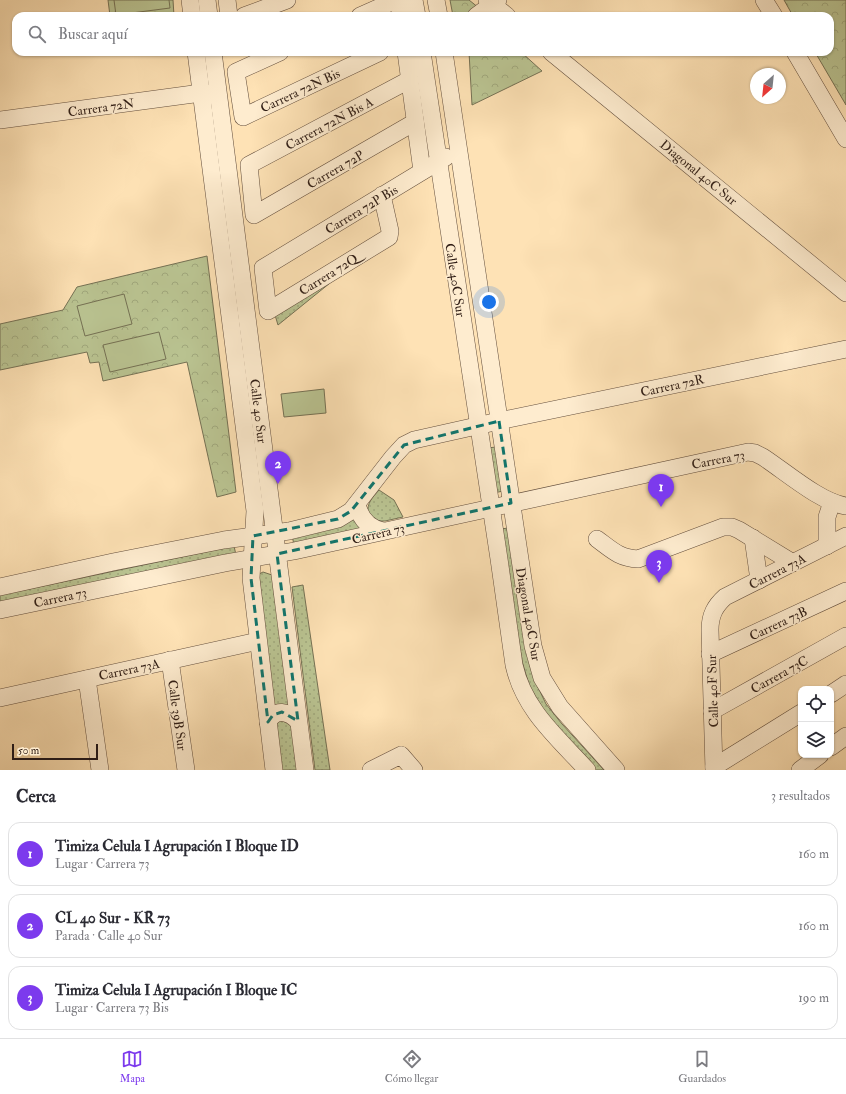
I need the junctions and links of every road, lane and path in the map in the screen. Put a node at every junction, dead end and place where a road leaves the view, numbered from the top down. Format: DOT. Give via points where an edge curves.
graph roads {
  1 [pos="190,0"];
  2 [pos="207,0"];
  3 [pos="227,0"];
  4 [pos="287,0"];
  5 [pos="397,0"];
  6 [pos="414,0"];
  7 [pos="436,0"];
  8 [pos="764,0"];
  9 [pos="492,1"];
  10 [pos="192,12"];
  11 [pos="208,12"];
  12 [pos="228,12"];
  13 [pos="255,12"];
  14 [pos="369,12"];
  15 [pos="400,12"];
  16 [pos="416,12"];
  17 [pos="438,12"];
  18 [pos="480,12"];
  19 [pos="503,12"];
  20 [pos="772,12"];
  21 [pos="196,56"];
  22 [pos="214,56"];
  23 [pos="271,56"];
  24 [pos="372,56"];
  25 [pos="406,56"];
  26 [pos="423,56"];
  27 [pos="445,56"];
  28 [pos="556,56"];
  29 [pos="797,56"];
  30 [pos="409,80"];
  31 [pos="218,89"];
  32 [pos="201,93"];
  33 [pos="0,120"];
  34 [pos="415,122"];
  35 [pos="846,139"];
  36 [pos="458,149"];
  37 [pos="438,162"];
  38 [pos="422,171"];
  39 [pos="382,195"];
  40 [pos="254,215"];
  41 [pos="846,292"];
  42 [pos="268,311"];
  43 [pos="846,349"];
  44 [pos="499,421"];
  45 [pos="479,426"];
  46 [pos="511,503"];
  47 [pos="357,504"];
  48 [pos="839,504"];
  49 [pos="491,508"];
  50 [pos="383,531"];
  51 [pos="274,533"];
  52 [pos="253,536"];
  53 [pos="846,536"];
  54 [pos="753,538"];
  55 [pos="597,539"];
  56 [pos="827,546"];
  57 [pos="277,554"];
  58 [pos="251,558"];
  59 [pos="793,563"];
  60 [pos="759,580"];
  61 [pos="0,588"];
  62 [pos="846,591"];
  63 [pos="0,610"];
  64 [pos="712,612"];
  65 [pos="846,636"];
  66 [pos="258,641"];
  67 [pos="710,654"];
  68 [pos="170,660"];
  69 [pos="87,679"];
  70 [pos="846,684"];
  71 [pos="834,692"];
  72 [pos="0,698"];
  73 [pos="712,711"];
  74 [pos="798,714"];
  75 [pos="298,721"];
  76 [pos="268,722"];
  77 [pos="846,736"];
  78 [pos="834,745"];
  79 [pos="816,758"];
  80 [pos="714,769"];
  81 [pos="100,770"];
  82 [pos="186,770"];
  83 [pos="274,770"];
  84 [pos="305,770"];
  85 [pos="371,770"];
  86 [pos="414,770"];
  87 [pos="587,770"];
  88 [pos="616,770"];
  89 [pos="800,770"];
  1 -- 10 [label="street"];
  2 -- 11 [label="street"];
  3 -- 12 [label="street"];
  4 -- 13 [label="street"];
  5 -- 14 [label="street"];
  5 -- 15 [label="street"];
  6 -- 16 [label="street"];
  7 -- 17 [label="street"];
  8 -- 20 [label="street"];
  9 -- 18 [label="street"];
  9 -- 19 [label="street"];
  21 -- 32 [label="street, Calle 40 Sur"];
  22 -- 31 [label="street, Calle 40 Sur"];
  23 -- 24 [label="street, Carrera 72N Bis" via="236,72 243,117"];
  25 -- 30 [label="street"];
  26 -- 37 [label="street, Calle 40C Sur"];
  27 -- 36 [label="street, Calle 40C Sur"];
  28 -- 41 [label="street, Diagonal 40C Sur"];
  29 -- 35 [label="street"];
  30 -- 34 [label="street"];
  30 -- 40 [label="street, Carrera 72N Bis A" via="249,165"];
  31 -- 32 [label="street, Carrera 72N"];
  31 -- 51 [label="street, Calle 40 Sur"];
  32 -- 33 [label="street, Carrera 72N"];
  32 -- 52 [label="street, Calle 40 Sur" via="254,511"];
  34 -- 38 [label="street"];
  34 -- 40 [label="street, Carrera 72P"];
  36 -- 37 [label="street, Carrera 72P Bis"];
  36 -- 44 [label="street, Calle 40C Sur"];
  37 -- 38 [label="street, Carrera 72P Bis"];
  37 -- 45 [label="street, Calle 40C Sur"];
  38 -- 39 [label="street, Carrera 72P Bis"];
  39 -- 42 [label="street, Carrera 72P Bis" via="263,268"];
  39 -- 42 [label="street, Carrera 72Q" via="390,231 388,237"];
  43 -- 44 [label="street, Carrera 72R"];
  44 -- 45 [label="street, Carrera 73"];
  44 -- 46 [label="street, Calle 40C Sur"];
  45 -- 47 [label="street, Carrera 73" via="414,440 404,445"];
  45 -- 49 [label="street, Calle 40C Sur"];
  46 -- 48 [label="street, Carrera 73" via="742,453 755,453 821,496"];
  46 -- 49 [label="street, Carrera 73"];
  46 -- 88 [label="street, Diagonal 40C Sur" via="532,646 542,678 560,707"];
  47 -- 50 [label="street" via="364,520 376,530"];
  47 -- 51 [label="street, Carrera 73" via="338,519"];
  48 -- 56 [label="street" via="827,518"];
  49 -- 50 [label="street, Carrera 73"];
  49 -- 87 [label="street, Diagonal 40C Sur" via="517,680 530,707"];
  50 -- 57 [label="street, Carrera 73"];
  51 -- 52 [label="street, Carrera 73"];
  51 -- 57 [label="street, Calle 40 Sur"];
  52 -- 58 [label="street, Calle 40 Sur"];
  52 -- 61 [label="street, Carrera 73" via="113,562"];
  53 -- 56 [label="street, Carrera 73A"];
  54 -- 55 [label="street" via="728,526 638,559 617,554"];
  54 -- 59 [label="street"];
  54 -- 60 [label="street"];
  56 -- 59 [label="street, Carrera 73A"];
  57 -- 58 [label="street, Carrera 73"];
  57 -- 75 [label="street, Calle 40 Sur"];
  58 -- 63 [label="street, Carrera 73"];
  58 -- 66 [label="street, Calle 40 Sur" via="250,578"];
  59 -- 60 [label="street, Carrera 73A"];
  60 -- 64 [label="street, Carrera 73A" via="726,597"];
  62 -- 67 [label="street, Carrera 73B"];
  64 -- 67 [label="street, Calle 40F Sur"];
  65 -- 73 [label="street, Carrera 73C"];
  66 -- 68 [label="street, Carrera 73A"];
  66 -- 76 [label="street, Calle 40 Sur"];
  67 -- 73 [label="street, Calle 40F Sur"];
  68 -- 69 [label="street, Carrera 73A"];
  68 -- 82 [label="street, Calle 39B Sur"];
  69 -- 72 [label="street, Carrera 73A"];
  69 -- 81 [label="street"];
  70 -- 71 [label="street"];
  73 -- 80 [label="street, Calle 40F Sur"];
  74 -- 80 [label="street"];
  75 -- 76 [label="street" via="288,713 282,712 273,715"];
  75 -- 84 [label="street, Calle 40 Sur"];
  76 -- 83 [label="street, Calle 40 Sur"];
  77 -- 78 [label="street"];
  79 -- 89 [label="street"];
  85 -- 86 [label="street" via="401,755"];
}
